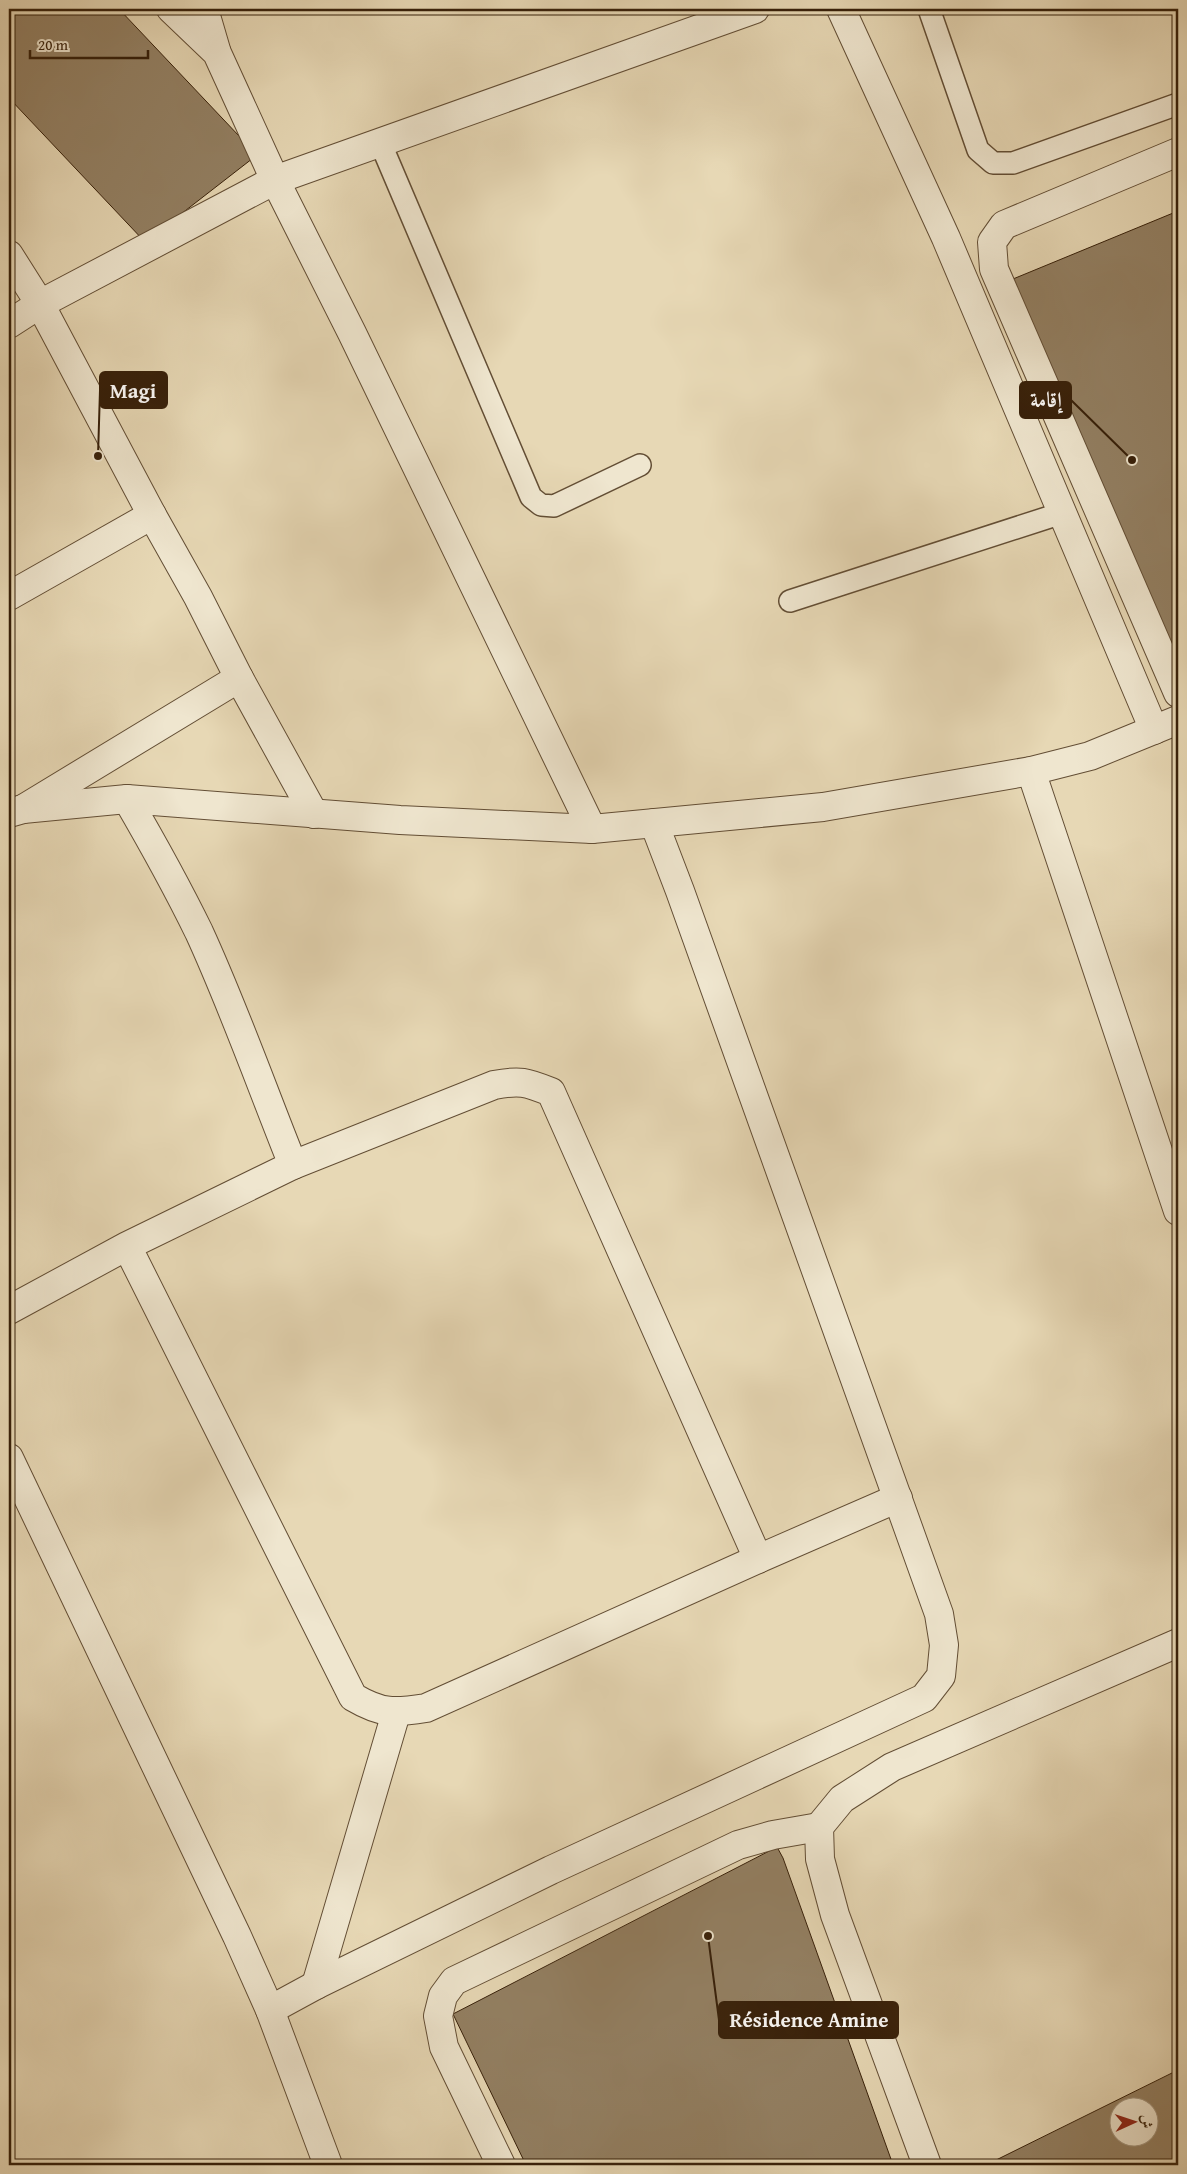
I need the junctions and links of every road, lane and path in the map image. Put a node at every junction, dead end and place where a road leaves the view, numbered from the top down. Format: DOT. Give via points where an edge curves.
graph roads {
  1 [pos="171,9"];
  2 [pos="204,9"];
  3 [pos="755,9"];
  4 [pos="841,9"];
  5 [pos="929,9"];
  6 [pos="217,53"];
  7 [pos="1178,104"];
  8 [pos="380,142"];
  9 [pos="1178,152"];
  10 [pos="275,180"];
  11 [pos="9,254"];
  12 [pos="40,304"];
  13 [pos="9,324"];
  14 [pos="640,465"];
  15 [pos="1062,513"];
  16 [pos="152,515"];
  17 [pos="9,596"];
  18 [pos="790,601"];
  19 [pos="239,678"];
  20 [pos="1178,692"];
  21 [pos="1166,725"];
  22 [pos="1031,771"];
  23 [pos="127,799"];
  24 [pos="16,811"];
  25 [pos="314,814"];
  26 [pos="654,823"];
  27 [pos="592,830"];
  28 [pos="293,1165"];
  29 [pos="1178,1211"];
  30 [pos="127,1246"];
  31 [pos="9,1310"];
  32 [pos="9,1458"];
  33 [pos="898,1498"];
  34 [pos="758,1559"];
  35 [pos="1178,1643"];
  36 [pos="396,1713"];
  37 [pos="819,1827"];
  38 [pos="316,1985"];
  39 [pos="270,2010"];
  40 [pos="919,2160"];
  41 [pos="328,2165"];
  42 [pos="500,2165"];
  1 -- 6 [label="street"];
  2 -- 6 [label="street"];
  3 -- 8 [label="street"];
  4 -- 15 [label="street" via="946,238"];
  5 -- 7 [label="lane" via="978,150 993,163 1013,163"];
  6 -- 10 [label="street"];
  8 -- 10 [label="street"];
  8 -- 14 [label="lane" via="531,497 541,505 554,506"];
  9 -- 20 [label="street" via="1004,225 992,242 994,269"];
  10 -- 12 [label="street"];
  10 -- 27 [label="street" via="357,342"];
  11 -- 12 [label="street"];
  12 -- 13 [label="street"];
  12 -- 16 [label="street"];
  15 -- 18 [label="lane"];
  15 -- 21 [label="street"];
  16 -- 17 [label="street"];
  16 -- 19 [label="street"];
  19 -- 24 [label="street"];
  19 -- 25 [label="street"];
  21 -- 22 [label="street" via="1090,756"];
  22 -- 26 [label="street" via="823,807"];
  22 -- 29 [label="street"];
  23 -- 24 [label="street"];
  23 -- 25 [label="street"];
  23 -- 28 [label="street" via="199,932"];
  25 -- 27 [label="street"];
  26 -- 27 [label="street"];
  26 -- 33 [label="street"];
  28 -- 30 [label="street"];
  28 -- 34 [label="street" via="494,1086 517,1081 551,1092"];
  30 -- 31 [label="street"];
  30 -- 36 [label="street" via="353,1697 371,1708"];
  32 -- 39 [label="street"];
  33 -- 34 [label="street"];
  33 -- 38 [label="street" via="940,1614 944,1645 942,1676 924,1698 550,1870"];
  34 -- 36 [label="street" via="426,1708"];
  35 -- 37 [label="street" via="892,1768 842,1800"];
  36 -- 38 [label="street"];
  37 -- 40 [label="street" via="820,1859 835,1915"];
  37 -- 42 [label="street" via="738,1845 454,1981 443,1996 438,2016 444,2047"];
  38 -- 39 [label="street"];
  39 -- 41 [label="street"];
}
